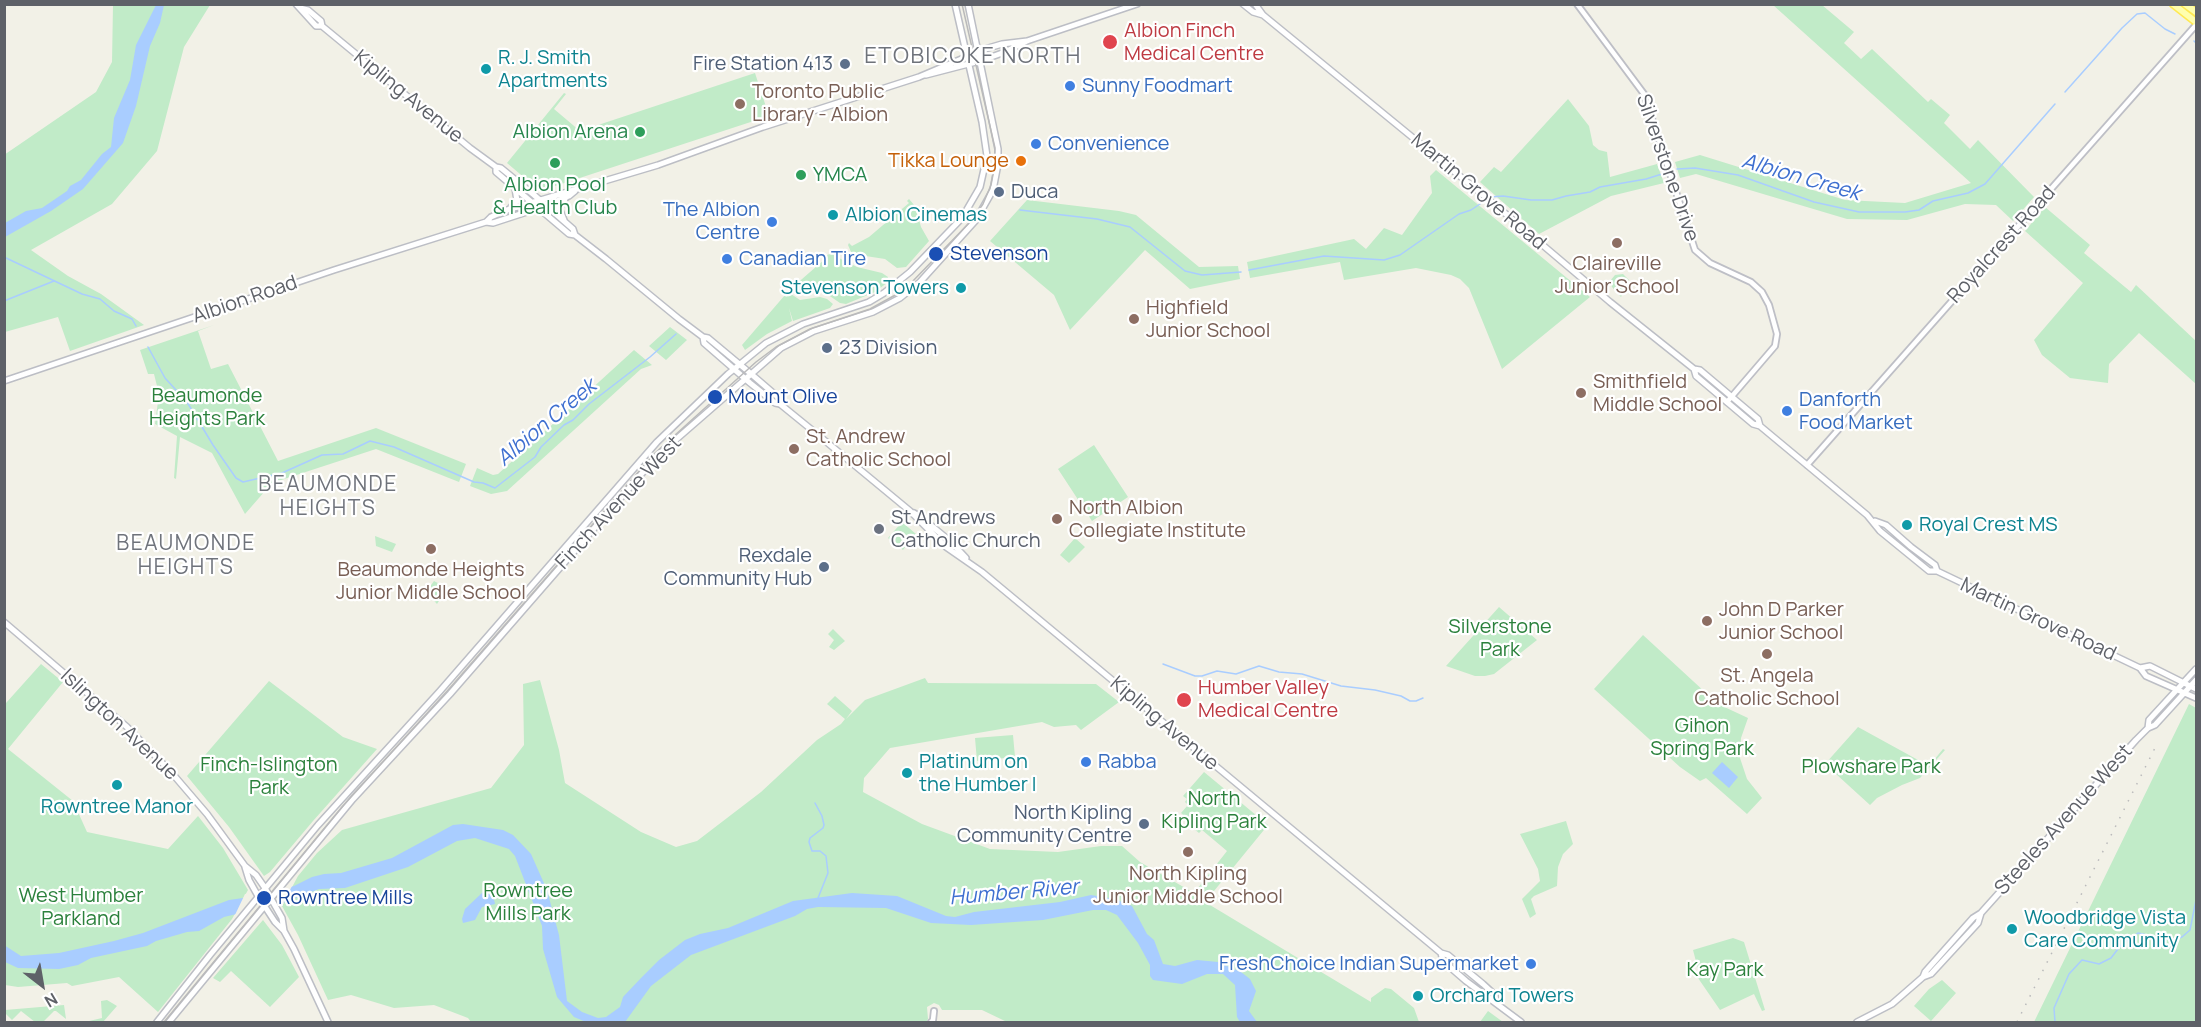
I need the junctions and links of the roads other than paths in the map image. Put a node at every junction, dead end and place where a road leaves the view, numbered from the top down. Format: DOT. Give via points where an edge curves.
graph roads {
  1 [pos="955,4"];
  2 [pos="968,4"];
  3 [pos="1137,4"];
  4 [pos="1243,4"];
  5 [pos="1255,4"];
  6 [pos="1577,4"];
  7 [pos="2173,4"];
  8 [pos="2185,4"];
  9 [pos="300,6"];
  10 [pos="2196,12"];
  11 [pos="1263,15"];
  12 [pos="2196,23"];
  13 [pos="1027,41"];
  14 [pos="979,52"];
  15 [pos="967,56"];
  16 [pos="980,61"];
  17 [pos="968,64"];
  18 [pos="919,77"];
  19 [pos="496,167"];
  20 [pos="516,188"];
  21 [pos="575,191"];
  22 [pos="569,196"];
  23 [pos="539,200"];
  24 [pos="532,202"];
  25 [pos="546,206"];
  26 [pos="539,208"];
  27 [pos="507,210"];
  28 [pos="564,221"];
  29 [pos="486,222"];
  30 [pos="574,235"];
  31 [pos="703,337"];
  32 [pos="740,364"];
  33 [pos="734,369"];
  34 [pos="1694,369"];
  35 [pos="750,373"];
  36 [pos="745,378"];
  37 [pos="4,381"];
  38 [pos="1731,397"];
  39 [pos="1727,402"];
  40 [pos="780,404"];
  41 [pos="1760,426"];
  42 [pos="1807,465"];
  43 [pos="4,622"];
  44 [pos="2140,668"];
  45 [pos="2196,669"];
  46 [pos="2196,680"];
  47 [pos="2184,682"];
  48 [pos="2194,687"];
  49 [pos="2176,690"];
  50 [pos="2184,694"];
  51 [pos="2196,698"];
  52 [pos="2148,728"];
  53 [pos="245,866"];
  54 [pos="265,888"];
  55 [pos="258,896"];
  56 [pos="272,899"];
  57 [pos="265,906"];
  58 [pos="284,931"];
  59 [pos="934,1011"];
  60 [pos="157,1023"];
  61 [pos="169,1023"];
  62 [pos="328,1023"];
  63 [pos="931,1023"];
  64 [pos="1521,1023"];
  65 [pos="1857,1023"];
  1 -- 15 [label="main road, Finch Avenue West"];
  2 -- 14 [label="main road, Finch Avenue West"];
  3 -- 13 [label="main road, Albion Road"];
  4 -- 11 [label="main road, Martin Grove Road"];
  5 -- 11 [label="main road, Martin Grove Road"];
  6 -- 38 [label="street, Silverstone Drive" via="1644,94 1695,250 1710,263 1751,282 1769,305 1777,334 1775,346"];
  7 -- 12 [label="main road"];
  8 -- 10 [label="main road"];
  9 -- 19 [label="main road, Kipling Avenue"];
  11 -- 34 [label="main road, Martin Grove Road"];
  12 -- 42 [label="street, Royalcrest Road"];
  13 -- 14 [label="main road, Albion Road"];
  13 -- 16 [label="main road, Albion Road"];
  14 -- 15 [label="main road, Albion Road"];
  14 -- 16 [label="main road, Finch Avenue West"];
  15 -- 17 [label="main road, Finch Avenue West"];
  15 -- 18 [label="main road, Albion Road"];
  16 -- 17 [label="main road, Albion Road"];
  16 -- 35 [label="main road, Finch Avenue West" via="998,164 993,190 976,220 920,282 900,298 873,312 801,336"];
  17 -- 18 [label="main road, Albion Road"];
  17 -- 32 [label="main road, Finch Avenue West" via="987,156 980,187 968,211 909,273 884,293 869,302 788,330"];
  18 -- 21 [label="main road, Albion Road"];
  19 -- 20 [label="main road, Kipling Avenue" via="496,172"];
  19 -- 23 [label="main road, Kipling Avenue"];
  20 -- 24 [label="main road, Kipling Avenue"];
  20 -- 27 [label="main road" via="517,201"];
  21 -- 22 [label="main road, Albion Road"];
  21 -- 23 [label="main road, Albion Road"];
  22 -- 25 [label="main road, Albion Road"];
  22 -- 28 [label="main road" via="559,208"];
  23 -- 24 [label="main road, Albion Road"];
  23 -- 25 [label="main road, Kipling Avenue"];
  24 -- 26 [label="main road, Kipling Avenue"];
  24 -- 27 [label="main road, Albion Road"];
  25 -- 26 [label="main road, Albion Road"];
  25 -- 28 [label="main road, Kipling Avenue"];
  26 -- 29 [label="main road, Albion Road"];
  26 -- 30 [label="main road, Kipling Avenue"];
  27 -- 29 [label="main road, Albion Road"];
  28 -- 30 [label="main road, Kipling Avenue"];
  29 -- 37 [label="main road, Albion Road"];
  30 -- 31 [label="main road, Kipling Avenue"];
  31 -- 32 [label="main road, Kipling Avenue"];
  31 -- 33 [label="main road, Kipling Avenue" via="704,343"];
  32 -- 33 [label="main road, Finch Avenue West"];
  32 -- 35 [label="main road, Kipling Avenue"];
  33 -- 36 [label="main road, Kipling Avenue"];
  33 -- 54 [label="main road, Finch Avenue West" via="657,442"];
  34 -- 38 [label="main road, Martin Grove Road"];
  34 -- 39 [label="main road, Martin Grove Road" via="1696,376"];
  35 -- 36 [label="main road, Finch Avenue West"];
  35 -- 40 [label="main road, Kipling Avenue"];
  36 -- 40 [label="main road, Kipling Avenue"];
  36 -- 56 [label="main road, Finch Avenue West" via="646,468 450,694 353,799"];
  38 -- 39 [label="street, Silverstone Drive"];
  38 -- 41 [label="main road, Martin Grove Road" via="1758,418"];
  39 -- 41 [label="main road, Martin Grove Road"];
  40 -- 64 [label="main road, Kipling Avenue" via="939,531 970,563 1496,995 1496,1002"];
  41 -- 42 [label="main road, Martin Grove Road"];
  42 -- 44 [label="main road, Martin Grove Road" via="1929,571 1937,571"];
  43 -- 53 [label="main road, Islington Avenue" via="150,750 198,803"];
  44 -- 47 [label="main road, Martin Grove Road" via="2150,666"];
  44 -- 49 [label="main road, Martin Grove Road" via="2146,676"];
  45 -- 47 [label="main road, Steeles Avenue West"];
  46 -- 48 [label="main road, Steeles Avenue West"];
  47 -- 48 [label="main road, Martin Grove Road"];
  47 -- 49 [label="main road, Steeles Avenue West"];
  48 -- 50 [label="main road, Steeles Avenue West"];
  49 -- 50 [label="main road, Martin Grove Road"];
  49 -- 52 [label="main road, Steeles Avenue West" via="2149,720"];
  50 -- 51 [label="main road, Martin Grove Road"];
  50 -- 52 [label="main road, Steeles Avenue West"];
  52 -- 65 [label="main road, Steeles Avenue West" via="1923,977 1892,1004"];
  53 -- 54 [label="main road, Islington Avenue"];
  53 -- 55 [label="main road, Islington Avenue"];
  54 -- 55 [label="main road, Finch Avenue West"];
  54 -- 56 [label="main road, Islington Avenue"];
  55 -- 57 [label="main road, Islington Avenue"];
  55 -- 60 [label="main road, Finch Avenue West"];
  56 -- 57 [label="main road, Finch Avenue West"];
  56 -- 58 [label="main road, Islington Avenue"];
  57 -- 58 [label="main road, Islington Avenue"];
  57 -- 61 [label="main road, Finch Avenue West"];
  58 -- 62 [label="main road, Islington Avenue"];
  59 -- 63 [label="street"];
}
